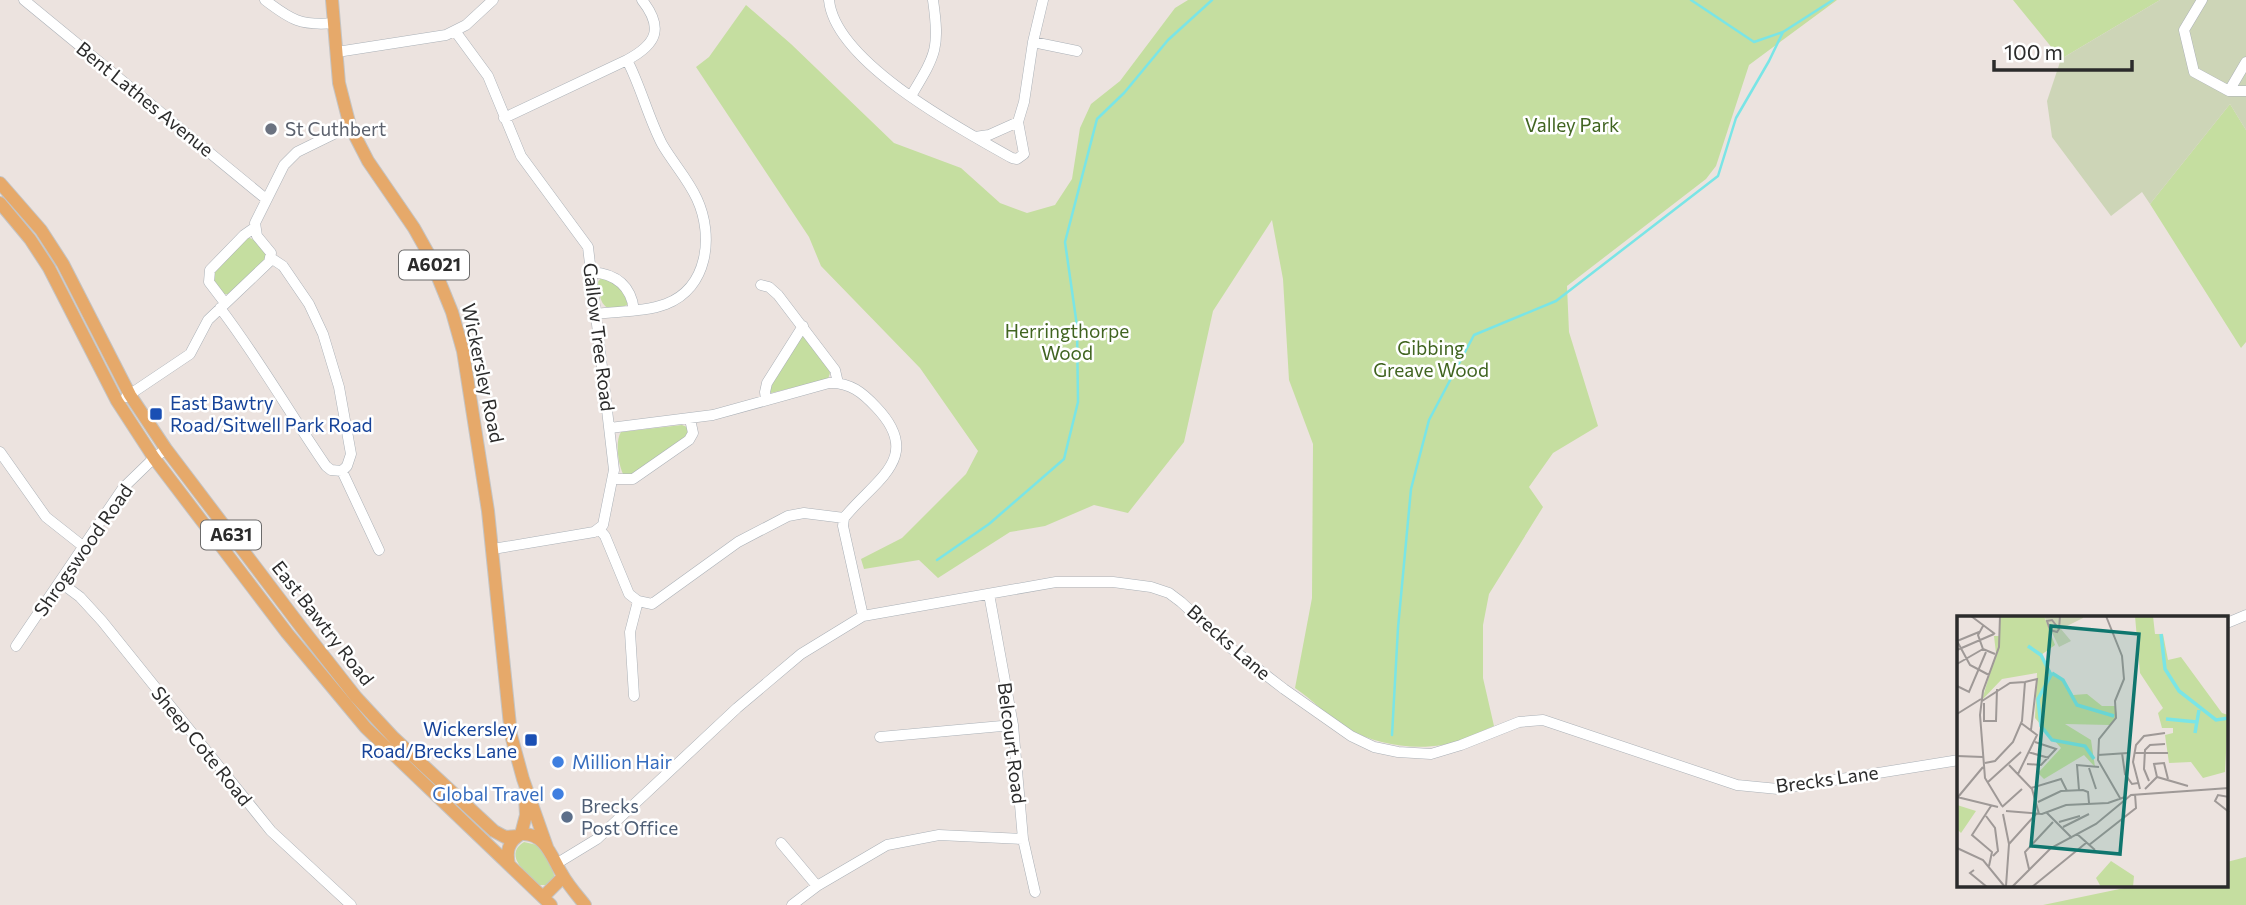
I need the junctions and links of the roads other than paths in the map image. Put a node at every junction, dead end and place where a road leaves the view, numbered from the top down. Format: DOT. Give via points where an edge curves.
graph roads {
  1 [pos="23,0"];
  2 [pos="265,0"];
  3 [pos="332,0"];
  4 [pos="493,0"];
  5 [pos="642,0"];
  6 [pos="828,0"];
  7 [pos="933,0"];
  8 [pos="1043,0"];
  9 [pos="2202,0"];
  10 [pos="334,23"];
  11 [pos="455,31"];
  12 [pos="1033,42"];
  13 [pos="1077,51"];
  14 [pos="337,52"];
  15 [pos="627,60"];
  16 [pos="2246,62"];
  17 [pos="2229,91"];
  18 [pos="2246,91"];
  19 [pos="911,96"];
  20 [pos="504,118"];
  21 [pos="1018,122"];
  22 [pos="350,126"];
  23 [pos="975,137"];
  24 [pos="0,183"];
  25 [pos="266,199"];
  26 [pos="0,203"];
  27 [pos="254,228"];
  28 [pos="271,258"];
  29 [pos="592,272"];
  30 [pos="761,285"];
  31 [pos="222,306"];
  32 [pos="634,310"];
  33 [pos="596,314"];
  34 [pos="803,326"];
  35 [pos="838,383"];
  36 [pos="130,395"];
  37 [pos="766,400"];
  38 [pos="117,401"];
  39 [pos="690,419"];
  40 [pos="610,428"];
  41 [pos="166,449"];
  42 [pos="0,452"];
  43 [pos="154,458"];
  44 [pos="342,471"];
  45 [pos="613,479"];
  46 [pos="844,518"];
  47 [pos="599,529"];
  48 [pos="84,547"];
  49 [pos="493,549"];
  50 [pos="379,550"];
  51 [pos="60,582"];
  52 [pos="989,594"];
  53 [pos="638,601"];
  54 [pos="2246,615"];
  55 [pos="863,616"];
  56 [pos="2228,622"];
  57 [pos="16,646"];
  58 [pos="647,682"];
  59 [pos="633,683"];
  60 [pos="634,696"];
  61 [pos="1013,726"];
  62 [pos="880,737"];
  63 [pos="1957,760"];
  64 [pos="523,779"];
  65 [pos="520,835"];
  66 [pos="1024,839"];
  67 [pos="781,844"];
  68 [pos="547,847"];
  69 [pos="556,864"];
  70 [pos="509,866"];
  71 [pos="563,877"];
  72 [pos="817,886"];
  73 [pos="1035,892"];
  74 [pos="547,901"];
  75 [pos="351,905"];
  76 [pos="585,905"];
  77 [pos="792,905"];
  1 -- 25 [label="street, Bent Lathes Avenue"];
  2 -- 10 [label="street" via="295,21"];
  3 -- 10 [label="main road, Wickersley Road / A6021"];
  4 -- 11 [label="street"];
  5 -- 15 [label="street" via="655,21 654,35 651,43"];
  6 -- 19 [label="street" via="832,18 847,41"];
  7 -- 19 [label="street" via="937,23 932,62"];
  8 -- 12 [label="street"];
  9 -- 17 [label="street" via="2184,30 2194,72"];
  10 -- 14 [label="main road, Wickersley Road / A6021"];
  11 -- 14 [label="street"];
  11 -- 20 [label="street, Gallow Tree Road" via="488,76"];
  12 -- 13 [label="street"];
  12 -- 21 [label="street"];
  14 -- 22 [label="main road, Wickersley Road / A6021"];
  15 -- 20 [label="street"];
  15 -- 32 [label="street" via="662,143 696,197 706,240 701,269 688,289 668,303"];
  16 -- 17 [label="street"];
  17 -- 18 [label="street"];
  19 -- 23 [label="street"];
  20 -- 29 [label="street, Gallow Tree Road" via="521,156 587,247"];
  21 -- 23 [label="street"];
  21 -- 23 [label="street" via="1022,157 1012,158"];
  22 -- 25 [label="street" via="289,157"];
  22 -- 49 [label="main road, Wickersley Road / A6021" via="428,253 452,312 471,394"];
  24 -- 36 [label="main road, East Bawtry Road / A631" via="41,230 63,264"];
  25 -- 27 [label="street"];
  26 -- 38 [label="main road, East Bawtry Road / A631" via="49,268"];
  27 -- 28 [label="street"];
  27 -- 31 [label="street" via="210,270 209,282"];
  28 -- 31 [label="street"];
  28 -- 44 [label="street" via="283,266 323,334 340,387 347,429 350,460"];
  29 -- 32 [label="street" via="609,275 626,286"];
  29 -- 33 [label="street, Gallow Tree Road"];
  30 -- 34 [label="street" via="774,290"];
  31 -- 36 [label="street" via="208,320 190,354"];
  31 -- 44 [label="street" via="326,466"];
  32 -- 33 [label="street"];
  33 -- 40 [label="street, Gallow Tree Road"];
  34 -- 35 [label="street" via="835,370"];
  34 -- 37 [label="street" via="767,383"];
  35 -- 37 [label="street"];
  35 -- 46 [label="street" via="864,395 883,415 893,429 897,452 889,471"];
  36 -- 38 [label="street"];
  36 -- 41 [label="main road, East Bawtry Road / A631"];
  37 -- 39 [label="street"];
  38 -- 43 [label="main road, East Bawtry Road / A631"];
  39 -- 40 [label="street"];
  39 -- 45 [label="street" via="689,440 633,479"];
  40 -- 45 [label="street, Gallow Tree Road"];
  41 -- 43 [label="street, Shrogswood Road"];
  41 -- 65 [label="main road, East Bawtry Road / A631" via="356,697 494,831 505,837"];
  42 -- 48 [label="street" via="46,517"];
  43 -- 48 [label="street, Shrogswood Road" via="123,488"];
  43 -- 70 [label="main road, East Bawtry Road / A631" via="346,707"];
  44 -- 50 [label="street"];
  45 -- 47 [label="street, Gallow Tree Road"];
  46 -- 53 [label="street" via="804,513 788,516 738,542 658,601"];
  46 -- 55 [label="street"];
  47 -- 49 [label="street"];
  47 -- 53 [label="street" via="629,594"];
  48 -- 51 [label="street, Shrogswood Road"];
  49 -- 64 [label="main road, Wickersley Road / A6021" via="510,724"];
  51 -- 57 [label="street, Shrogswood Road"];
  51 -- 75 [label="street, Sheep Cote Road" via="102,621 271,831"];
  52 -- 55 [label="street, Brecks Lane"];
  52 -- 61 [label="street, Belcourt Road"];
  52 -- 63 [label="street, Brecks Lane" via="1084,581 1133,584 1169,593 1243,657 1351,736 1398,752 1432,754 1519,722 1543,720 1737,785 1778,789"];
  53 -- 59 [label="street" via="630,632"];
  54 -- 56 [label="street"];
  55 -- 69 [label="street, Brecks Lane" via="801,654 597,839"];
  58 -- 59 [label="street"];
  59 -- 60 [label="street"];
  61 -- 62 [label="street"];
  61 -- 66 [label="street, Belcourt Road"];
  64 -- 65 [label="main road, Wickersley Road / A6021" via="526,815"];
  64 -- 68 [label="main road, Wickersley Road / A6021"];
  65 -- 68 [label="main road, A631" via="534,836"];
  65 -- 70 [label="main road, Wickersley Road" via="508,846"];
  66 -- 72 [label="street" via="939,835 887,845"];
  66 -- 73 [label="street, Belcourt Road"];
  67 -- 72 [label="street"];
  68 -- 69 [label="main road, Wickersley Road"];
  69 -- 71 [label="main road, Wickersley Road"];
  70 -- 74 [label="main road, A631"];
  71 -- 74 [label="main road"];
  71 -- 76 [label="main road, Wickersley Road"];
  72 -- 77 [label="street"];
}
